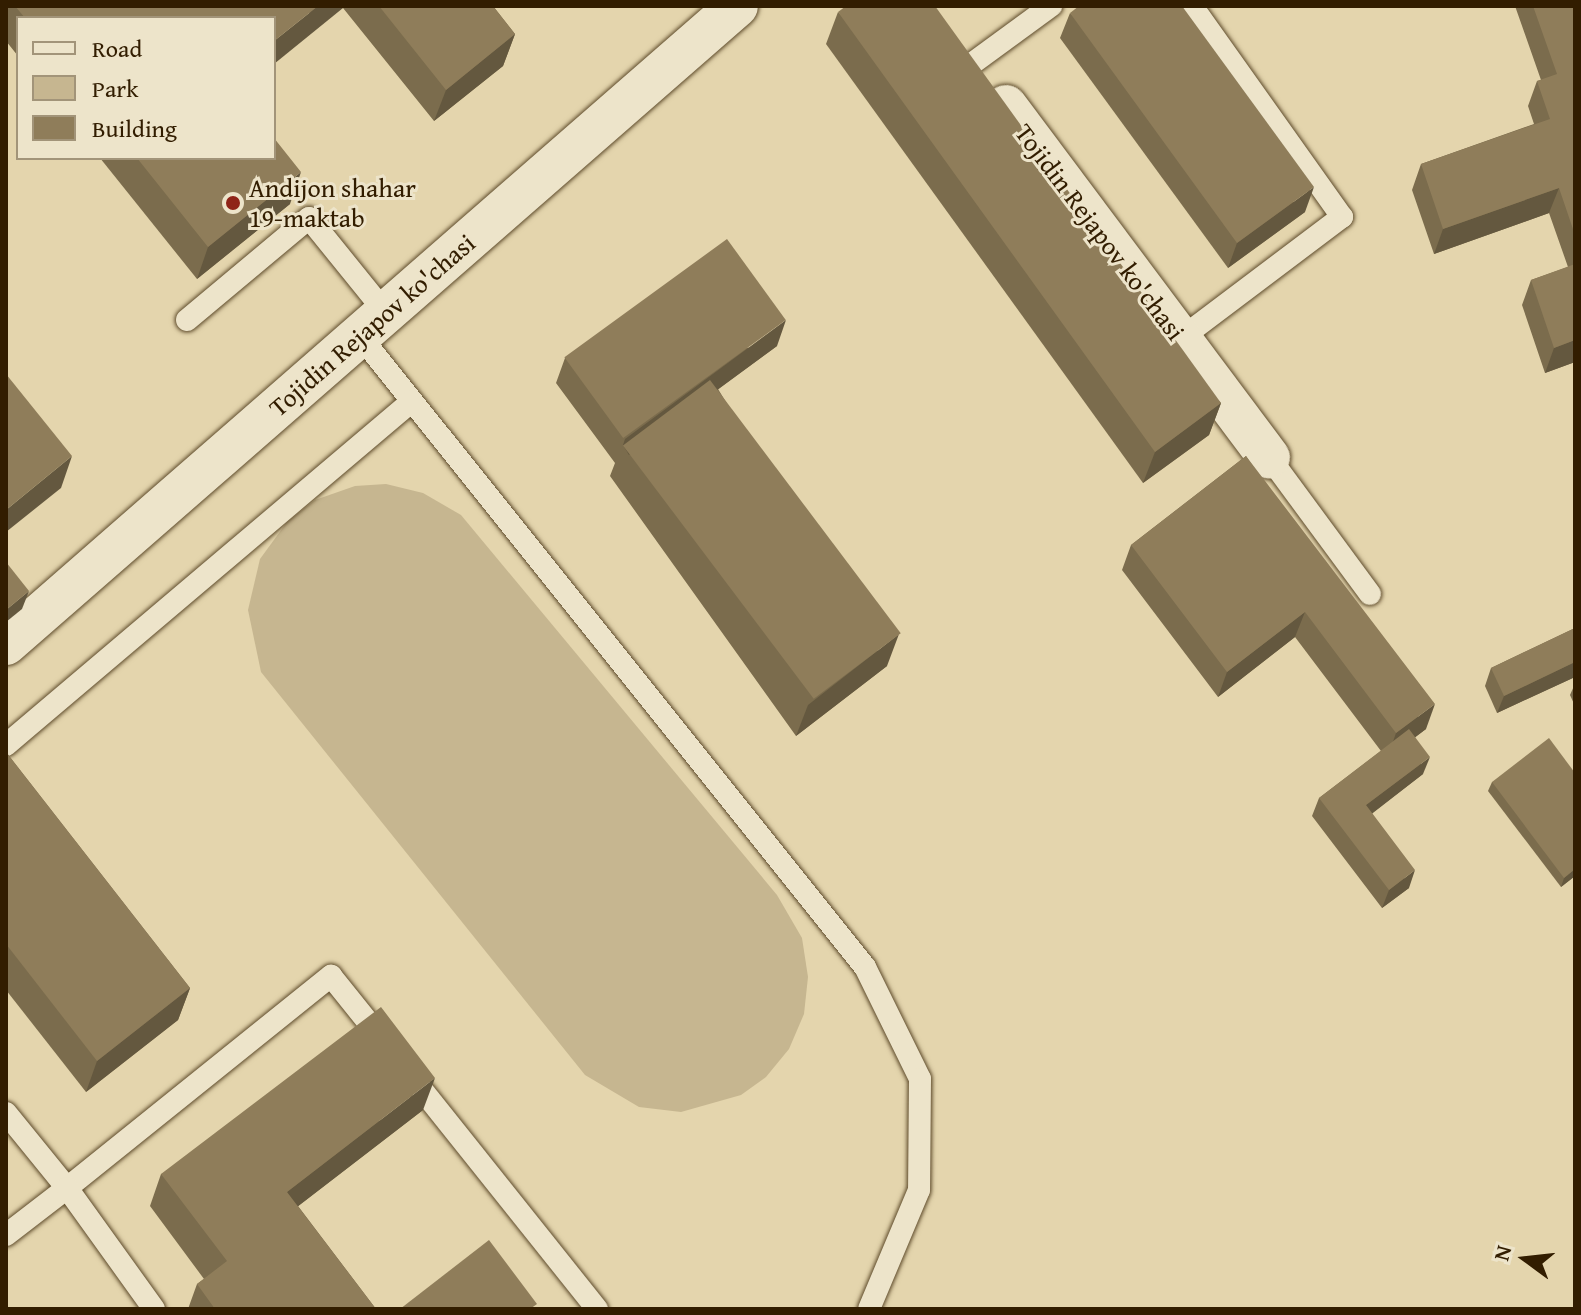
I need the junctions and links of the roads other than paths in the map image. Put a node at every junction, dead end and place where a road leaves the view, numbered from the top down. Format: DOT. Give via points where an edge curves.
graph roads {
  1 [pos="737,6"];
  2 [pos="1051,6"];
  3 [pos="1192,6"];
  4 [pos="948,29"];
  5 [pos="973,63"];
  6 [pos="187,320"];
  7 [pos="373,324"];
  8 [pos="1180,339"];
  9 [pos="412,401"];
  10 [pos="1269,457"];
  11 [pos="1370,594"];
  12 [pos="6,644"];
  13 [pos="6,745"];
  14 [pos="6,1113"];
  15 [pos="67,1188"];
  16 [pos="6,1235"];
  17 [pos="154,1309"];
  18 [pos="597,1309"];
  19 [pos="869,1309"];
  1 -- 7 [label="street, Tojidin Rejapov ko'chasi"];
  2 -- 5 [label="lane"];
  3 -- 8 [label="lane" via="1342,217"];
  4 -- 5 [label="street, Tojidin Rejapov ko'chasi"];
  5 -- 8 [label="street, Tojidin Rejapov ko'chasi"];
  6 -- 7 [label="lane" via="309,218"];
  7 -- 9 [label="lane"];
  7 -- 12 [label="street, Tojidin Rejapov ko'chasi"];
  8 -- 10 [label="street, Tojidin Rejapov ko'chasi"];
  9 -- 13 [label="lane"];
  9 -- 19 [label="lane" via="865,967 920,1079 919,1190"];
  10 -- 11 [label="lane"];
  14 -- 15 [label="lane"];
  15 -- 16 [label="lane"];
  15 -- 17 [label="lane"];
  15 -- 18 [label="lane" via="331,976"];
}
